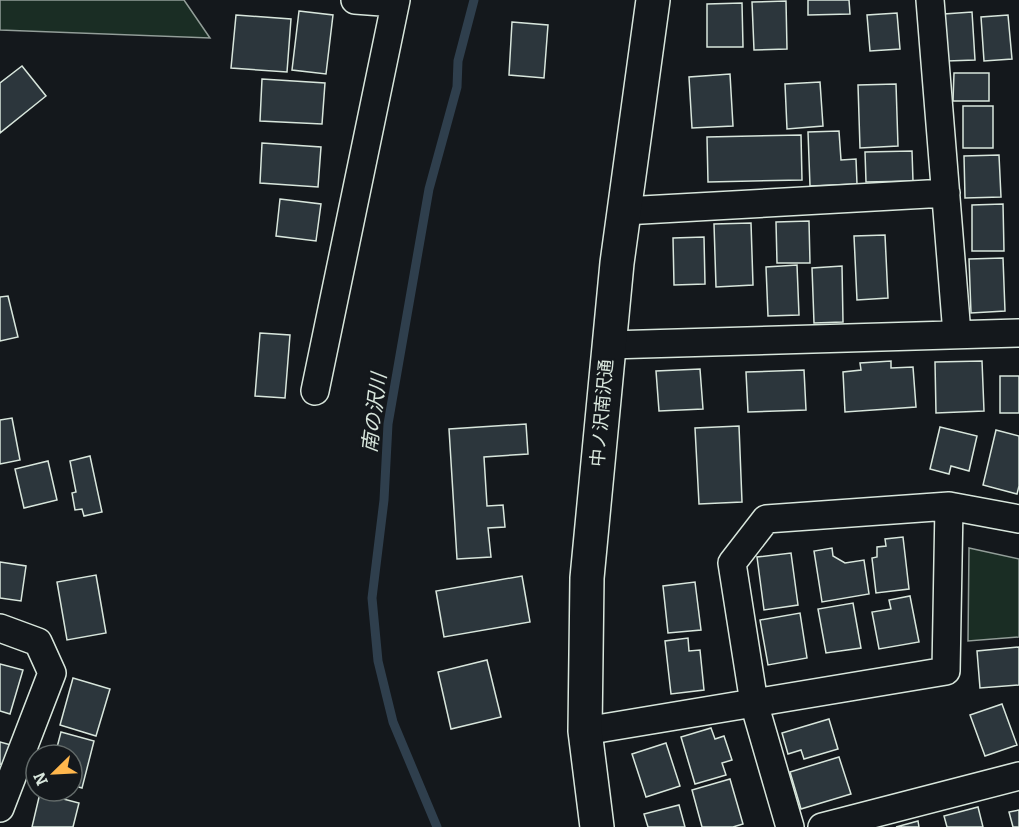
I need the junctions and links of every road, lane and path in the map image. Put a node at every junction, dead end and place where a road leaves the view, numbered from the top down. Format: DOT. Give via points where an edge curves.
graph roads {
  1 [pos="355,0"];
  2 [pos="653,0"];
  3 [pos="930,0"];
  4 [pos="395,2"];
  5 [pos="946,193"];
  6 [pos="624,211"];
  7 [pos="1019,333"];
  8 [pos="957,334"];
  9 [pos="609,345"];
  10 [pos="315,391"];
  11 [pos="949,506"];
  12 [pos="1019,519"];
  13 [pos="0,628"];
  14 [pos="754,703"];
  15 [pos="585,731"];
  16 [pos="1019,776"];
  17 [pos="0,808"];
  18 [pos="597,827"];
  19 [pos="790,827"];
  20 [pos="822,827"];
  1 -- 4 [label="street"];
  2 -- 6 [label="street, 中ノ沢南沢通"];
  3 -- 5 [label="street"];
  4 -- 10 [label="street"];
  5 -- 6 [label="street"];
  5 -- 8 [label="street"];
  6 -- 9 [label="street, 中ノ沢南沢通"];
  7 -- 8 [label="street"];
  8 -- 9 [label="street"];
  9 -- 15 [label="street, 中ノ沢南沢通" via="587,578"];
  11 -- 12 [label="street"];
  11 -- 14 [label="street" via="946,671"];
  11 -- 14 [label="street" via="766,519 732,563"];
  13 -- 17 [label="street" via="38,642 52,673"];
  14 -- 15 [label="street"];
  14 -- 19 [label="street"];
  15 -- 18 [label="street, 中ノ沢南沢通"];
  16 -- 20 [label="street"];
}
